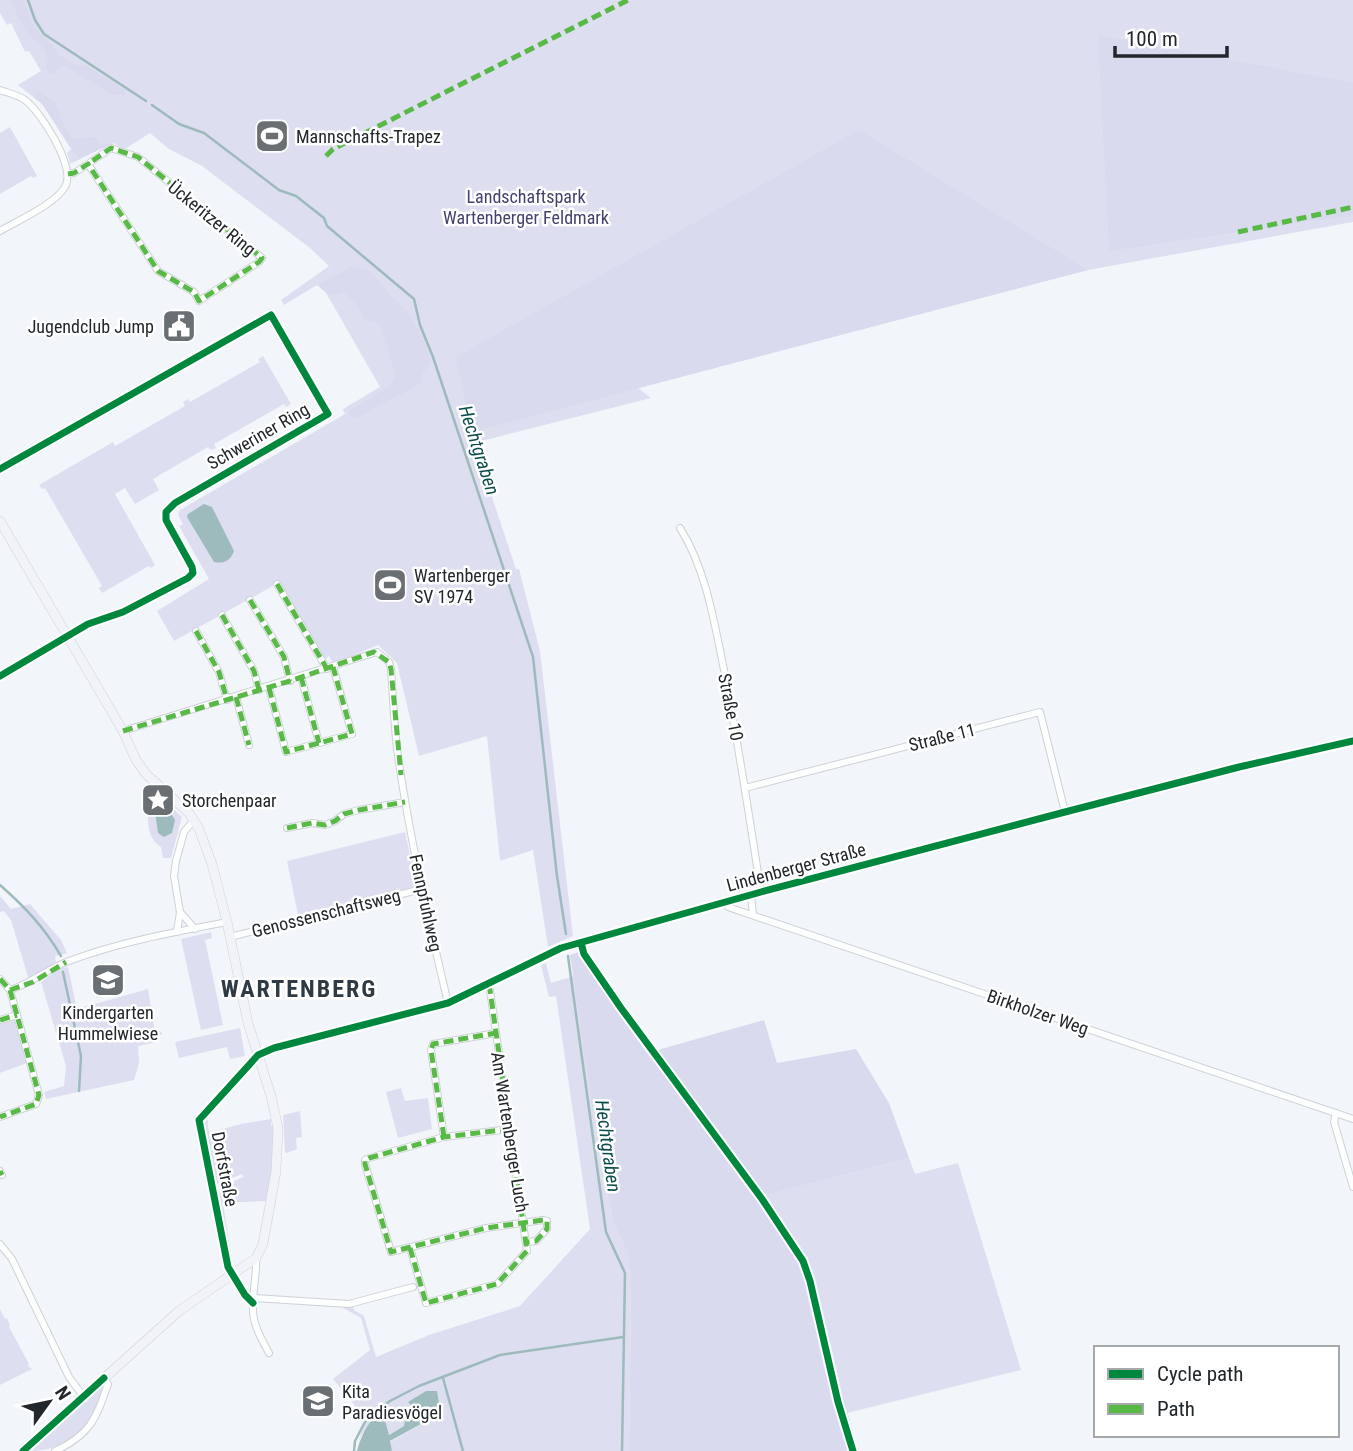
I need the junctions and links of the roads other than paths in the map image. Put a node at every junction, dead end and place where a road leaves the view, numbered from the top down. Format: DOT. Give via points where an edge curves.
graph roads {
  1 [pos="0,90"];
  2 [pos="88,164"];
  3 [pos="68,174"];
  4 [pos="0,231"];
  5 [pos="0,468"];
  6 [pos="0,521"];
  7 [pos="680,528"];
  8 [pos="276,584"];
  9 [pos="250,600"];
  10 [pos="222,615"];
  11 [pos="196,631"];
  12 [pos="66,636"];
  13 [pos="330,668"];
  14 [pos="0,676"];
  15 [pos="301,677"];
  16 [pos="290,681"];
  17 [pos="269,688"];
  18 [pos="259,690"];
  19 [pos="236,697"];
  20 [pos="227,700"];
  21 [pos="123,731"];
  22 [pos="1353,741"];
  23 [pos="319,743"];
  24 [pos="249,745"];
  25 [pos="745,788"];
  26 [pos="405,802"];
  27 [pos="1065,811"];
  28 [pos="194,820"];
  29 [pos="287,828"];
  30 [pos="422,889"];
  31 [pos="761,892"];
  32 [pos="751,895"];
  33 [pos="726,902"];
  34 [pos="180,912"];
  35 [pos="752,915"];
  36 [pos="227,922"];
  37 [pos="195,929"];
  38 [pos="177,932"];
  39 [pos="230,937"];
  40 [pos="0,979"];
  41 [pos="487,985"];
  42 [pos="10,990"];
  43 [pos="448,1003"];
  44 [pos="17,1015"];
  45 [pos="0,1020"];
  46 [pos="496,1033"];
  47 [pos="258,1055"];
  48 [pos="1336,1113"];
  49 [pos="0,1117"];
  50 [pos="1353,1119"];
  51 [pos="510,1129"];
  52 [pos="444,1137"];
  53 [pos="1353,1187"];
  54 [pos="524,1222"];
  55 [pos="526,1242"];
  56 [pos="0,1244"];
  57 [pos="410,1248"];
  58 [pos="256,1258"];
  59 [pos="230,1271"];
  60 [pos="413,1287"];
  61 [pos="253,1301"];
  62 [pos="270,1353"];
  63 [pos="104,1378"];
  64 [pos="83,1395"];
  65 [pos="23,1451"];
  66 [pos="55,1451"];
  1 -- 3 [label="street" via="25,100 37,112 65,160"];
  2 -- 2 [label="street, Ückeritzer Ring" via="111,148 138,157 262,258 199,301 194,292 158,271"];
  2 -- 3 [label="street, Ückeritzer Ring"];
  3 -- 4 [label="street" via="59,195"];
  5 -- 12 [label="street, Schweriner Ring" via="271,315 328,414 166,512 192,567 188,578"];
  6 -- 12 [label="main road, Dorfstraße"];
  7 -- 25 [label="street, Straße 10" via="713,619"];
  8 -- 13 [label="street"];
  9 -- 16 [label="street" via="284,657"];
  10 -- 18 [label="street" via="254,671"];
  11 -- 20 [label="street" via="219,672"];
  12 -- 14 [label="street"];
  12 -- 21 [label="main road, Dorfstraße"];
  13 -- 15 [label="street, Fennpfuhlweg"];
  13 -- 23 [label="street" via="352,733"];
  13 -- 26 [label="street, Fennpfuhlweg" via="374,652 388,662"];
  15 -- 16 [label="street, Fennpfuhlweg"];
  15 -- 23 [label="street"];
  16 -- 17 [label="street, Fennpfuhlweg"];
  17 -- 18 [label="street, Fennpfuhlweg"];
  17 -- 23 [label="street" via="286,752"];
  18 -- 19 [label="street, Fennpfuhlweg"];
  19 -- 20 [label="street, Fennpfuhlweg"];
  19 -- 24 [label="street"];
  20 -- 21 [label="street, Fennpfuhlweg"];
  21 -- 28 [label="main road, Dorfstraße" via="146,774"];
  22 -- 27 [label="street, Lindenberger Straße"];
  25 -- 27 [label="street, Straße 11" via="1040,712"];
  25 -- 31 [label="street, Straße 10"];
  26 -- 29 [label="street" via="344,814 325,825"];
  26 -- 30 [label="street, Fennpfuhlweg"];
  27 -- 31 [label="street, Lindenberger Straße"];
  28 -- 34 [label="street" via="184,832 174,869"];
  28 -- 36 [label="main road, Dorfstraße" via="212,864"];
  30 -- 39 [label="street, Genossenschaftsweg"];
  30 -- 43 [label="street, Fennpfuhlweg"];
  31 -- 32 [label="street, Lindenberger Straße"];
  32 -- 33 [label="street, Lindenberger Straße"];
  32 -- 35 [label="street"];
  33 -- 35 [label="street, Birkholzer Weg" via="727,907"];
  33 -- 41 [label="street, Lindenberger Straße" via="561,948"];
  34 -- 37 [label="street"];
  34 -- 38 [label="street"];
  35 -- 48 [label="street, Birkholzer Weg"];
  36 -- 37 [label="street"];
  36 -- 39 [label="main road, Dorfstraße"];
  37 -- 38 [label="street"];
  38 -- 42 [label="street" via="79,957"];
  39 -- 47 [label="main road, Dorfstraße"];
  40 -- 42 [label="street"];
  41 -- 43 [label="street, Lindenberger Straße"];
  41 -- 46 [label="street, Am Wartenberger Luch"];
  42 -- 44 [label="street"];
  43 -- 47 [label="street, Lindenberger Straße"];
  44 -- 45 [label="street"];
  44 -- 49 [label="street" via="39,1099 31,1107"];
  46 -- 51 [label="street, Am Wartenberger Luch"];
  46 -- 52 [label="street" via="433,1044"];
  47 -- 58 [label="main road, Dorfstraße" via="278,1136 274,1185"];
  47 -- 59 [label="street, Dorfstraße" via="199,1120"];
  48 -- 50 [label="street, Birkholzer Weg"];
  48 -- 53 [label="street"];
  51 -- 52 [label="street"];
  51 -- 54 [label="street, Am Wartenberger Luch"];
  52 -- 57 [label="street" via="365,1160 388,1248 391,1252"];
  54 -- 55 [label="street"];
  54 -- 55 [label="street, Am Wartenberger Luch" via="543,1220 549,1224 536,1241"];
  54 -- 57 [label="street"];
  55 -- 57 [label="street" via="527,1251 497,1284 429,1303 424,1301"];
  56 -- 64 [label="street" via="12,1259 69,1377"];
  58 -- 59 [label="main road"];
  58 -- 61 [label="street, Dorfstraße"];
  59 -- 61 [label="street, Dorfstraße"];
  59 -- 63 [label="main road"];
  60 -- 61 [label="street" via="349,1304"];
  61 -- 62 [label="street, Dorfstraße" via="255,1323"];
  63 -- 64 [label="main road"];
  63 -- 66 [label="street" via="107,1384 85,1433"];
  64 -- 65 [label="main road"];
}
